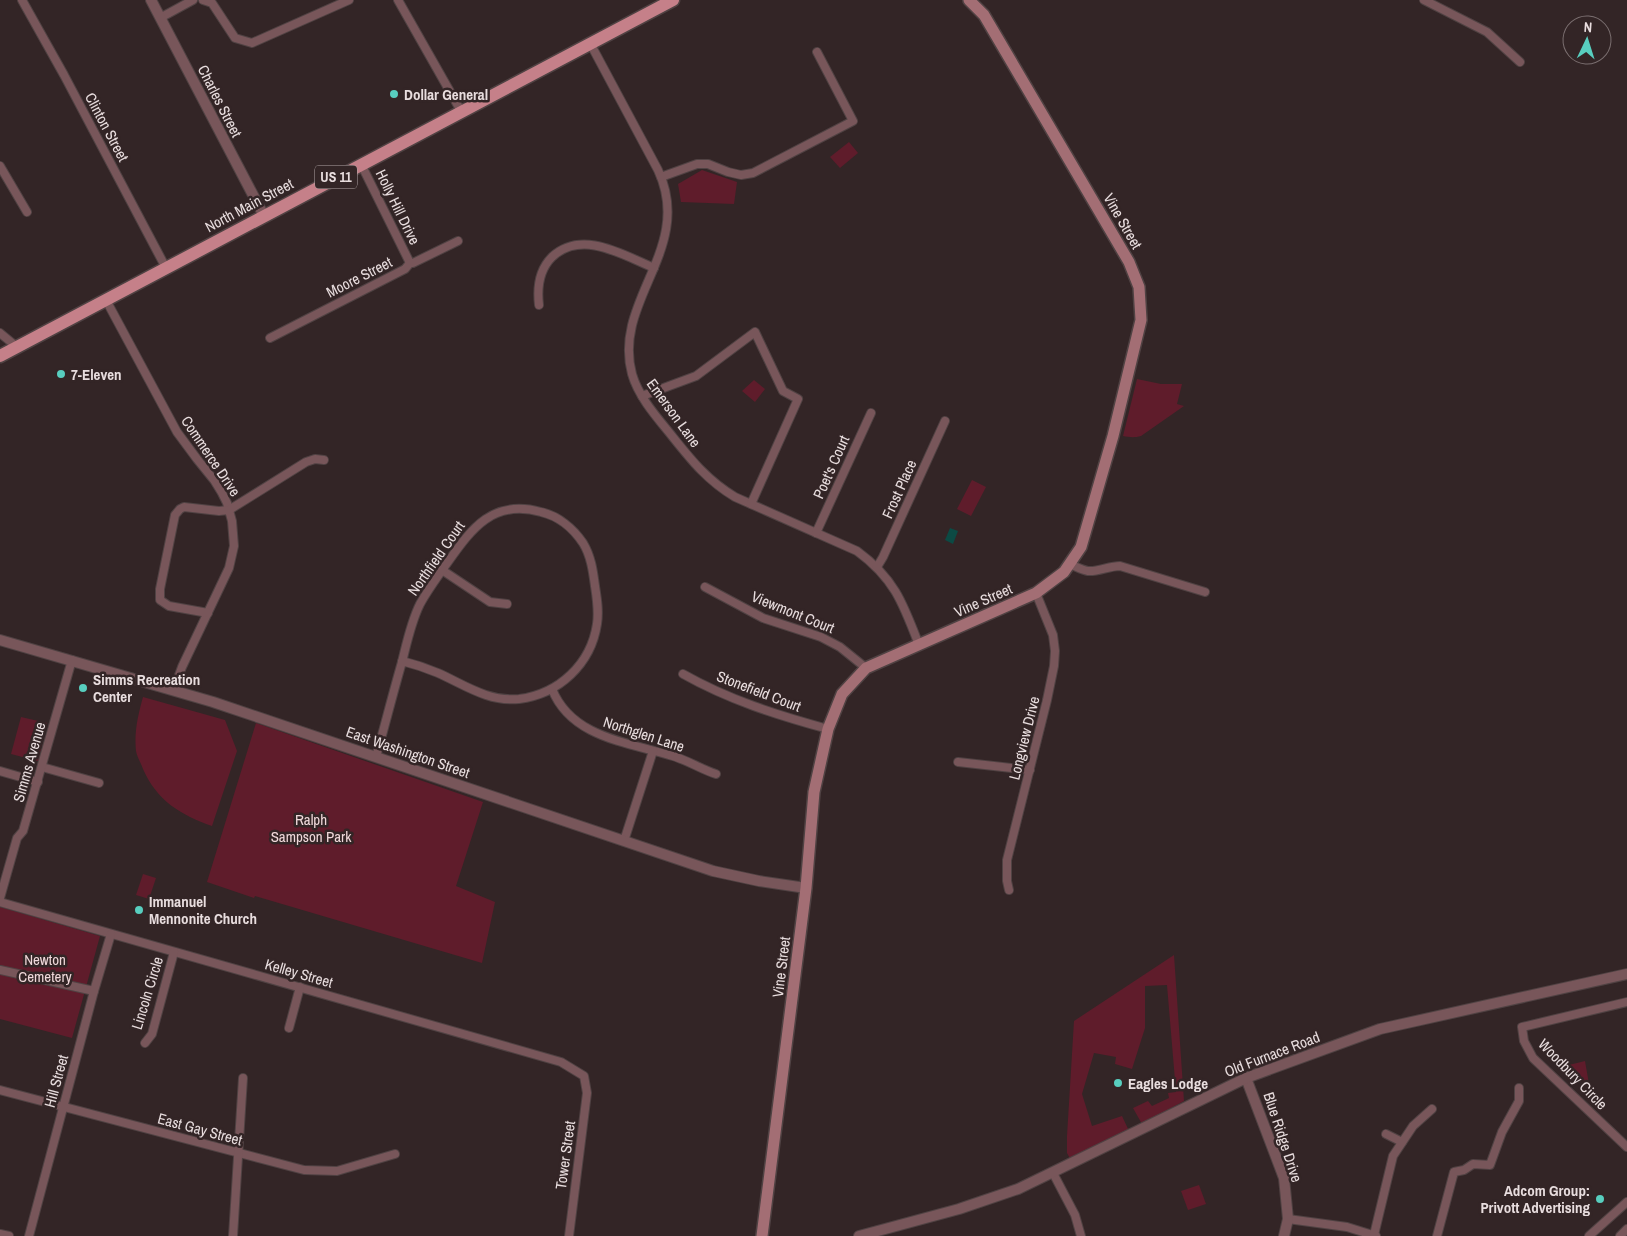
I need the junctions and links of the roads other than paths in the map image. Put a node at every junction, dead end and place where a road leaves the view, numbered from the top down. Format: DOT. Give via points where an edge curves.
graph roads {
  1 [pos="22,0"];
  2 [pos="151,0"];
  3 [pos="193,0"];
  4 [pos="203,0"];
  5 [pos="349,0"];
  6 [pos="398,0"];
  7 [pos="674,0"];
  8 [pos="970,0"];
  9 [pos="1424,0"];
  10 [pos="160,18"];
  11 [pos="590,43"];
  12 [pos="817,52"];
  13 [pos="1520,62"];
  14 [pos="461,111"];
  15 [pos="361,164"];
  16 [pos="0,166"];
  17 [pos="661,177"];
  18 [pos="27,212"];
  19 [pos="264,216"];
  20 [pos="458,241"];
  21 [pos="410,263"];
  22 [pos="166,268"];
  23 [pos="654,268"];
  24 [pos="106,300"];
  25 [pos="539,305"];
  26 [pos="0,333"];
  27 [pos="270,338"];
  28 [pos="18,347"];
  29 [pos="0,356"];
  30 [pos="642,396"];
  31 [pos="870,413"];
  32 [pos="945,421"];
  33 [pos="324,460"];
  34 [pos="751,504"];
  35 [pos="229,510"];
  36 [pos="816,533"];
  37 [pos="1070,564"];
  38 [pos="877,567"];
  39 [pos="442,570"];
  40 [pos="705,587"];
  41 [pos="1205,592"];
  42 [pos="1036,593"];
  43 [pos="507,604"];
  44 [pos="208,613"];
  45 [pos="0,640"];
  46 [pos="919,645"];
  47 [pos="72,660"];
  48 [pos="402,661"];
  49 [pos="866,668"];
  50 [pos="683,674"];
  51 [pos="174,689"];
  52 [pos="552,689"];
  53 [pos="828,729"];
  54 [pos="653,751"];
  55 [pos="376,757"];
  56 [pos="958,762"];
  57 [pos="42,767"];
  58 [pos="1030,770"];
  59 [pos="0,772"];
  60 [pos="716,774"];
  61 [pos="38,782"];
  62 [pos="99,783"];
  63 [pos="624,841"];
  64 [pos="806,888"];
  65 [pos="1010,890"];
  66 [pos="0,900"];
  67 [pos="111,934"];
  68 [pos="174,952"];
  69 [pos="0,970"];
  70 [pos="1627,974"];
  71 [pos="300,987"];
  72 [pos="94,991"];
  73 [pos="1627,1002"];
  74 [pos="289,1028"];
  75 [pos="145,1043"];
  76 [pos="242,1078"];
  77 [pos="585,1078"];
  78 [pos="1246,1078"];
  79 [pos="1519,1088"];
  80 [pos="0,1090"];
  81 [pos="64,1106"];
  82 [pos="1432,1109"];
  83 [pos="1386,1134"];
  84 [pos="1402,1142"];
  85 [pos="1627,1147"];
  86 [pos="238,1153"];
  87 [pos="395,1154"];
  88 [pos="1053,1173"];
  89 [pos="1627,1202"];
  90 [pos="1288,1219"];
  91 [pos="1627,1229"];
  92 [pos="882,1233"];
  93 [pos="0,1234"];
  94 [pos="9,1236"];
  95 [pos="29,1236"];
  96 [pos="233,1236"];
  97 [pos="569,1236"];
  98 [pos="762,1236"];
  99 [pos="859,1236"];
  100 [pos="1081,1236"];
  101 [pos="1284,1236"];
  102 [pos="1375,1236"];
  103 [pos="1438,1236"];
  104 [pos="1589,1236"];
  105 [pos="1620,1236"];
  1 -- 22 [label="street, Clinton Street"];
  2 -- 10 [label="street, Charles Street"];
  3 -- 10 [label="street"];
  4 -- 5 [label="street" via="212,3 235,38 252,43"];
  6 -- 14 [label="street"];
  7 -- 11 [label="main road, North Main Street / US 11"];
  8 -- 37 [label="main road, Vine Street" via="984,15 1029,89 1129,262 1139,287 1141,320 1129,371 1081,547"];
  9 -- 13 [label="street" via="1487,32"];
  10 -- 19 [label="street, Charles Street"];
  11 -- 14 [label="main road, North Main Street / US 11"];
  11 -- 17 [label="street, Emerson Lane"];
  12 -- 17 [label="street" via="853,122 753,173 742,175 708,164 697,164"];
  14 -- 15 [label="main road, North Main Street / US 11"];
  15 -- 19 [label="main road, North Main Street / US 11"];
  15 -- 21 [label="street, Holly Hill Drive"];
  16 -- 18 [label="street"];
  17 -- 23 [label="street, Emerson Lane" via="667,194 668,215 664,242"];
  19 -- 22 [label="main road, North Main Street / US 11"];
  20 -- 21 [label="street, Moore Street"];
  21 -- 27 [label="street, Moore Street" via="405,269"];
  22 -- 24 [label="main road, North Main Street / US 11"];
  23 -- 25 [label="street" via="602,246 575,245 560,251 546,264 538,286"];
  23 -- 30 [label="street, Emerson Lane" via="635,315 628,348 632,376"];
  24 -- 28 [label="main road, North Main Street / US 11"];
  24 -- 35 [label="street, Commerce Drive" via="177,432 216,483"];
  26 -- 28 [label="street"];
  28 -- 29 [label="main road, North Main Street / US 11"];
  30 -- 34 [label="street, Emerson Lane" via="707,478"];
  30 -- 34 [label="street" via="696,376 755,332 783,391 798,399"];
  31 -- 36 [label="street, Poet's Court"];
  32 -- 38 [label="street, Frost Place"];
  33 -- 35 [label="street" via="306,462"];
  34 -- 36 [label="street, Emerson Lane"];
  35 -- 44 [label="street, Commerce Drive" via="234,537 233,555 228,574"];
  35 -- 44 [label="street" via="184,507 173,520 160,600 169,606"];
  36 -- 38 [label="street, Emerson Lane" via="857,551"];
  37 -- 41 [label="street" via="1086,571 1120,566"];
  37 -- 42 [label="main road, Vine Street"];
  38 -- 46 [label="street, Emerson Lane" via="895,588"];
  39 -- 43 [label="street" via="490,602"];
  39 -- 48 [label="street, Northfield Court" via="418,610"];
  39 -- 52 [label="street, Northfield Court" via="468,533 498,513 520,509 543,512 560,520 575,534 591,562 598,604 597,624 593,642 582,662"];
  40 -- 49 [label="street, Viewmont Court" via="764,618 840,647"];
  42 -- 46 [label="main road, Vine Street"];
  42 -- 58 [label="street, Longview Drive" via="1051,630 1055,659"];
  44 -- 51 [label="street, Commerce Drive"];
  45 -- 47 [label="street, East Washington Street"];
  46 -- 49 [label="main road, Vine Street"];
  47 -- 51 [label="street, East Washington Street"];
  47 -- 57 [label="street, Simms Avenue"];
  48 -- 52 [label="street, Northfield Court" via="491,697 521,698"];
  48 -- 55 [label="street, Northfield Court"];
  49 -- 53 [label="main road, Vine Street" via="842,694"];
  50 -- 53 [label="street, Stonefield Court" via="752,706"];
  51 -- 55 [label="street, East Washington Street"];
  52 -- 54 [label="street, Northglen Lane" via="564,709 589,730"];
  53 -- 64 [label="main road, Vine Street" via="814,792"];
  54 -- 60 [label="street, Northglen Lane"];
  54 -- 63 [label="street"];
  55 -- 63 [label="street, East Washington Street"];
  56 -- 58 [label="street"];
  57 -- 61 [label="street, Simms Avenue"];
  57 -- 62 [label="street"];
  58 -- 65 [label="street, Longview Drive" via="1007,860"];
  59 -- 61 [label="street"];
  61 -- 66 [label="street, Simms Avenue" via="23,831 17,838"];
  63 -- 64 [label="street, East Washington Street" via="724,874"];
  64 -- 98 [label="main road, Vine Street"];
  66 -- 67 [label="street, Kelley Street"];
  67 -- 68 [label="street, Kelley Street"];
  67 -- 72 [label="street, Hill Street"];
  68 -- 71 [label="street, Kelley Street"];
  68 -- 75 [label="street, Lincoln Circle" via="152,1034"];
  69 -- 72 [label="street"];
  70 -- 78 [label="street, Old Furnace Road" via="1380,1028"];
  71 -- 74 [label="street"];
  71 -- 77 [label="street, Kelley Street" via="561,1062"];
  72 -- 81 [label="street, Hill Street"];
  73 -- 85 [label="street, Woodbury Circle" via="1522,1027 1524,1041 1533,1058"];
  76 -- 86 [label="street"];
  77 -- 97 [label="street, Tower Street" via="588,1093"];
  78 -- 88 [label="street, Old Furnace Road"];
  78 -- 90 [label="street, Blue Ridge Drive" via="1284,1178"];
  79 -- 103 [label="street" via="1519,1101 1502,1132 1490,1165 1472,1164 1454,1172"];
  80 -- 81 [label="street, East Gay Street"];
  81 -- 86 [label="street, East Gay Street"];
  81 -- 95 [label="street, Hill Street"];
  82 -- 84 [label="street" via="1413,1126"];
  83 -- 84 [label="street"];
  84 -- 102 [label="street" via="1393,1156"];
  86 -- 87 [label="street, East Gay Street" via="304,1170 337,1171"];
  86 -- 96 [label="street"];
  88 -- 92 [label="street, Old Furnace Road" via="1018,1189"];
  88 -- 100 [label="street" via="1075,1215"];
  89 -- 104 [label="street"];
  90 -- 101 [label="street, Blue Ridge Drive"];
  90 -- 102 [label="street" via="1347,1227"];
  91 -- 105 [label="street"];
  92 -- 99 [label="street, Old Furnace Road"];
  93 -- 94 [label="street"];
}
